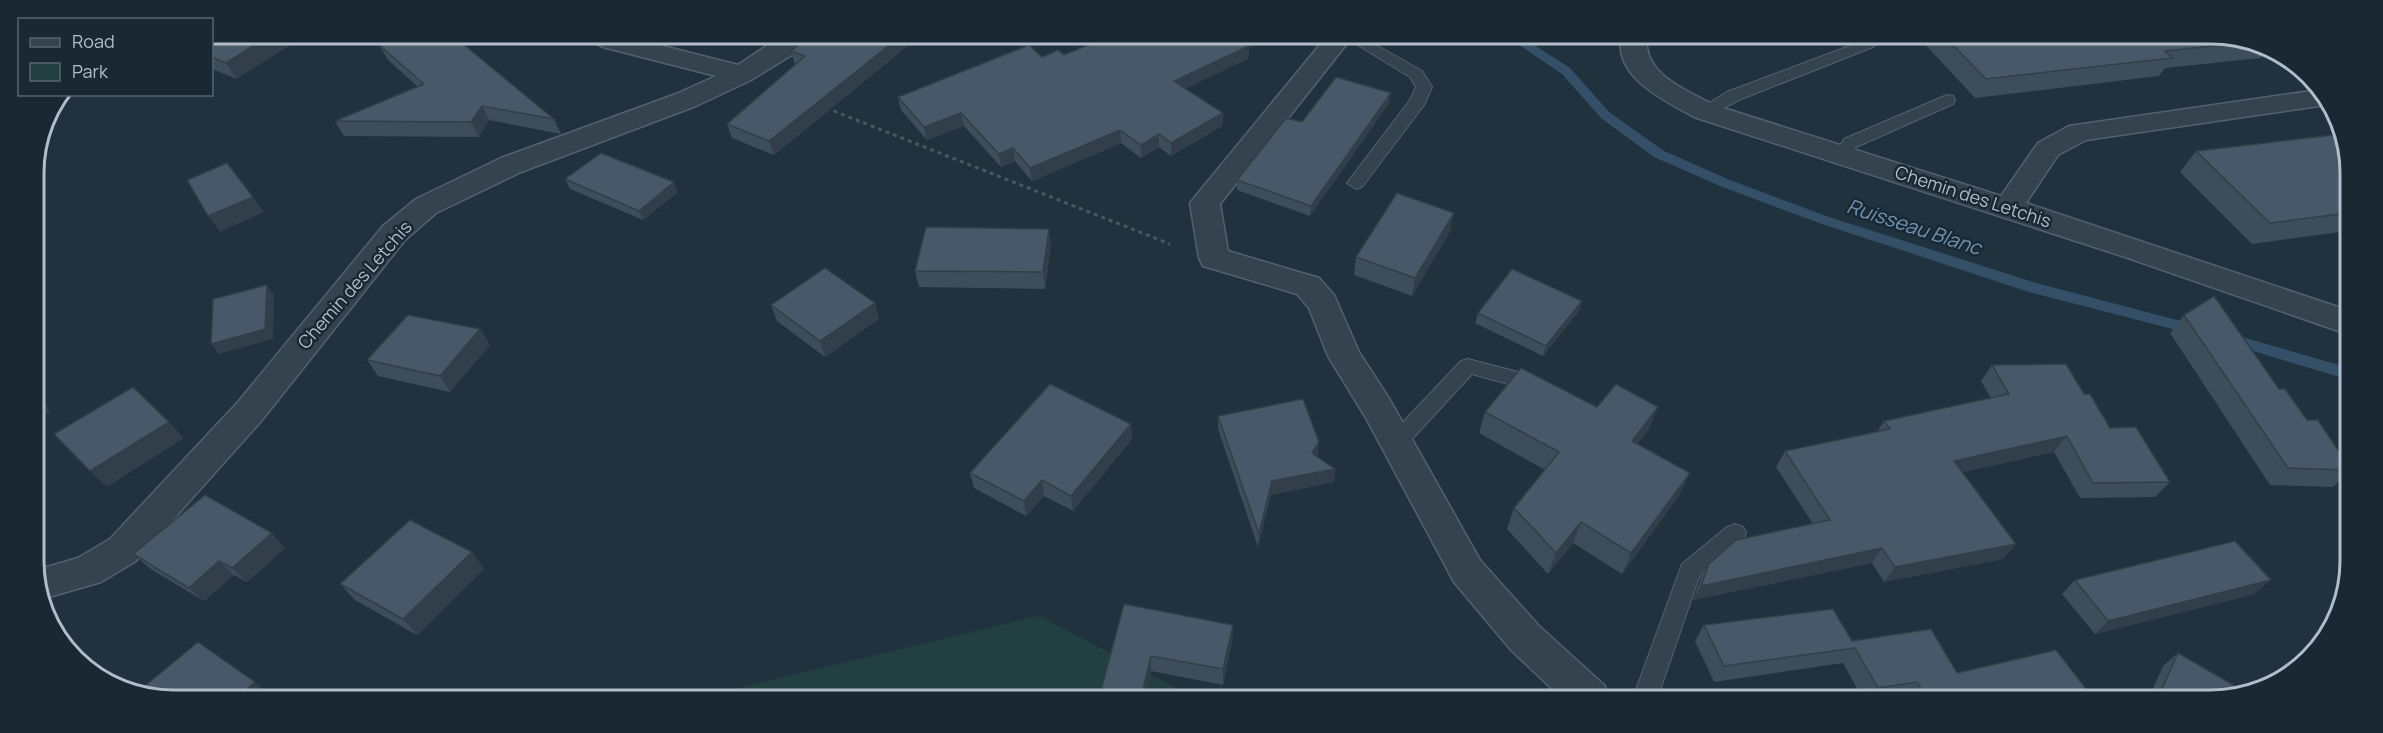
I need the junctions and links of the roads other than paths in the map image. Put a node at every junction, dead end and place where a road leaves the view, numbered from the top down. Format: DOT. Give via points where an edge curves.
graph roads {
  1 [pos="620,44"];
  2 [pos="789,44"];
  3 [pos="1334,44"];
  4 [pos="1364,44"];
  5 [pos="1633,44"];
  6 [pos="1868,45"];
  7 [pos="742,74"];
  8 [pos="2316,99"];
  9 [pos="1947,100"];
  10 [pos="1704,111"];
  11 [pos="1842,156"];
  12 [pos="1356,183"];
  13 [pos="2008,208"];
  14 [pos="2340,320"];
  15 [pos="1530,382"];
  16 [pos="1396,443"];
  17 [pos="1735,533"];
  18 [pos="46,583"];
  19 [pos="1581,689"];
  20 [pos="1648,689"];
  1 -- 7 [label="street"];
  2 -- 7 [label="street, Chemin des Letchis"];
  3 -- 16 [label="street" via="1205,203 1214,258 1308,286 1323,303 1344,356"];
  4 -- 12 [label="lane" via="1416,74 1424,87 1418,101"];
  5 -- 10 [label="street, Chemin des Letchis" via="1636,61 1656,84"];
  6 -- 10 [label="lane" via="1732,96"];
  7 -- 18 [label="street, Chemin des Letchis" via="686,100 502,169 426,206 394,234 250,411 123,550 88,571"];
  8 -- 13 [label="street" via="2079,132 2048,149"];
  9 -- 11 [label="lane" via="1850,143"];
  10 -- 11 [label="street, Chemin des Letchis"];
  11 -- 13 [label="street, Chemin des Letchis"];
  13 -- 14 [label="street, Chemin des Letchis"];
  15 -- 16 [label="lane" via="1468,366"];
  16 -- 19 [label="street" via="1467,571 1525,638"];
  17 -- 20 [label="lane" via="1690,571"];
}
